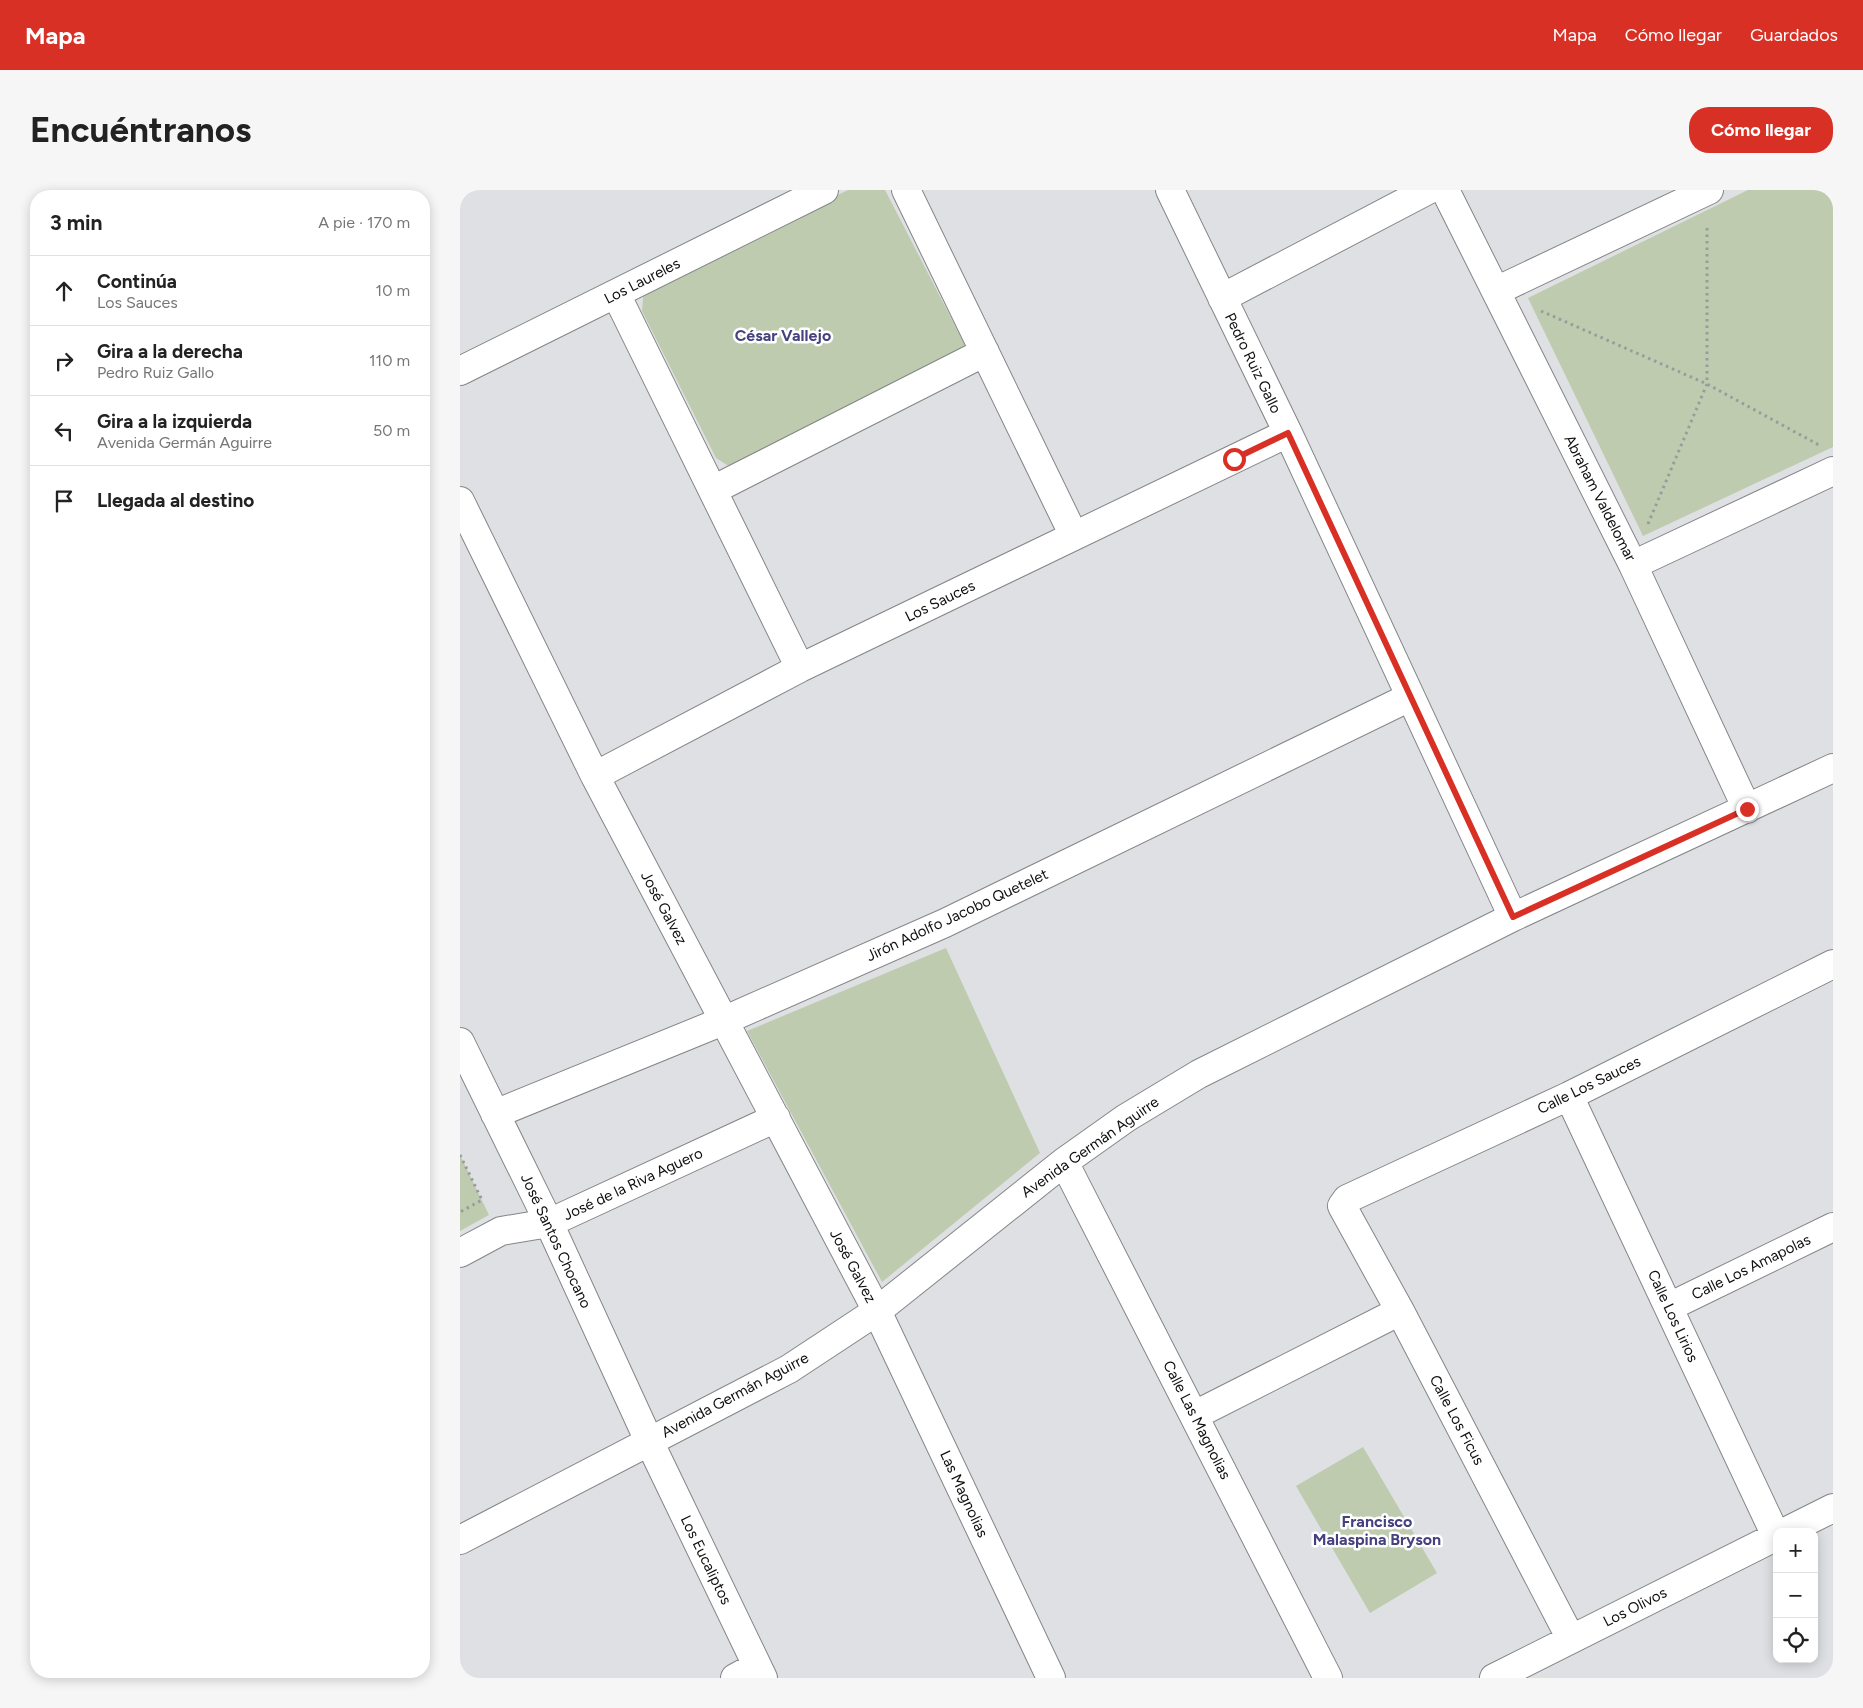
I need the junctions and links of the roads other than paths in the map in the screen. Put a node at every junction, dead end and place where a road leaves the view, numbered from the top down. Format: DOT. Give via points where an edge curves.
graph roads {
  1 [pos="824,190"];
  2 [pos="906,190"];
  3 [pos="1170,190"];
  4 [pos="1428,190"];
  5 [pos="1445,190"];
  6 [pos="1708,190"];
  7 [pos="1496,291"];
  8 [pos="616,294"];
  9 [pos="1222,298"];
  10 [pos="985,352"];
  11 [pos="460,371"];
  12 [pos="1288,433"];
  13 [pos="1829,459"];
  14 [pos="713,490"];
  15 [pos="460,500"];
  16 [pos="1074,536"];
  17 [pos="1633,565"];
  18 [pos="800,668"];
  19 [pos="1410,697"];
  20 [pos="1833,768"];
  21 [pos="596,776"];
  22 [pos="1747,809"];
  23 [pos="1513,917"];
  24 [pos="1833,964"];
  25 [pos="724,1021"];
  26 [pos="460,1042"];
  27 [pos="1569,1096"];
  28 [pos="496,1114"];
  29 [pos="776,1118"];
  30 [pos="1064,1162"];
  31 [pos="1344,1202"];
  32 [pos="549,1223"];
  33 [pos="1833,1227"];
  34 [pos="460,1253"];
  35 [pos="1668,1307"];
  36 [pos="876,1311"];
  37 [pos="1400,1311"];
  38 [pos="1195,1414"];
  39 [pos="649,1441"];
  40 [pos="1833,1508"];
  41 [pos="1773,1528"];
  42 [pos="1793,1528"];
  43 [pos="1773,1538"];
  44 [pos="460,1540"];
  45 [pos="1571,1639"];
  46 [pos="752,1674"];
  47 [pos="1052,1678"];
  48 [pos="1328,1678"];
  49 [pos="1494,1678"];
  1 -- 8 [label="street, Los Laureles"];
  2 -- 10 [label="street"];
  3 -- 9 [label="street, Pedro Ruiz Gallo"];
  4 -- 9 [label="street"];
  5 -- 7 [label="street, Abraham Valdelomar"];
  6 -- 7 [label="street"];
  7 -- 17 [label="street, Abraham Valdelomar"];
  8 -- 11 [label="street, Los Laureles"];
  8 -- 14 [label="street"];
  9 -- 12 [label="street, Pedro Ruiz Gallo"];
  10 -- 14 [label="street"];
  10 -- 16 [label="street"];
  12 -- 16 [label="street, Los Sauces"];
  12 -- 19 [label="street, Pedro Ruiz Gallo"];
  13 -- 17 [label="street"];
  14 -- 18 [label="street"];
  15 -- 21 [label="street, José Galvez"];
  16 -- 18 [label="street, Los Sauces"];
  17 -- 22 [label="street, Abraham Valdelomar"];
  18 -- 21 [label="street, Los Sauces"];
  19 -- 23 [label="street, Pedro Ruiz Gallo"];
  19 -- 25 [label="street, Jirón Adolfo Jacobo Quetelet" via="954,919"];
  20 -- 22 [label="street, Avenida Germán Aguirre"];
  21 -- 25 [label="street, José Galvez"];
  22 -- 23 [label="street, Avenida Germán Aguirre"];
  23 -- 30 [label="street, Avenida Germán Aguirre" via="1199,1074 1126,1118"];
  24 -- 27 [label="street, Calle Los Sauces"];
  25 -- 28 [label="street, Jirón Adolfo Jacobo Quetelet"];
  25 -- 29 [label="street, José Galvez"];
  26 -- 28 [label="street, José Santos Chocano"];
  27 -- 31 [label="street, Calle Los Sauces"];
  27 -- 35 [label="street, Calle Los Lirios"];
  28 -- 32 [label="street, José Santos Chocano"];
  29 -- 32 [label="street, José de la Riva Aguero"];
  29 -- 36 [label="street, José Galvez"];
  30 -- 36 [label="street, Avenida Germán Aguirre"];
  30 -- 38 [label="street, Calle Las Magnolias"];
  31 -- 37 [label="street, Calle Los Ficus" via="1342,1206"];
  32 -- 34 [label="street, José de la Riva Aguero" via="501,1231"];
  32 -- 39 [label="street, José Santos Chocano"];
  33 -- 35 [label="street, Calle Los Amapolas"];
  35 -- 41 [label="street, Calle Los Lirios"];
  36 -- 39 [label="street, Avenida Germán Aguirre" via="789,1369"];
  36 -- 47 [label="street, Las Magnolias"];
  37 -- 38 [label="street"];
  37 -- 45 [label="street, Calle Los Ficus"];
  38 -- 48 [label="street, Calle Las Magnolias"];
  39 -- 44 [label="street, Avenida Germán Aguirre"];
  39 -- 46 [label="street, Los Eucaliptos"];
  40 -- 42 [label="street"];
  43 -- 45 [label="street, Los Olivos"];
  45 -- 49 [label="street, Los Olivos"];
}
